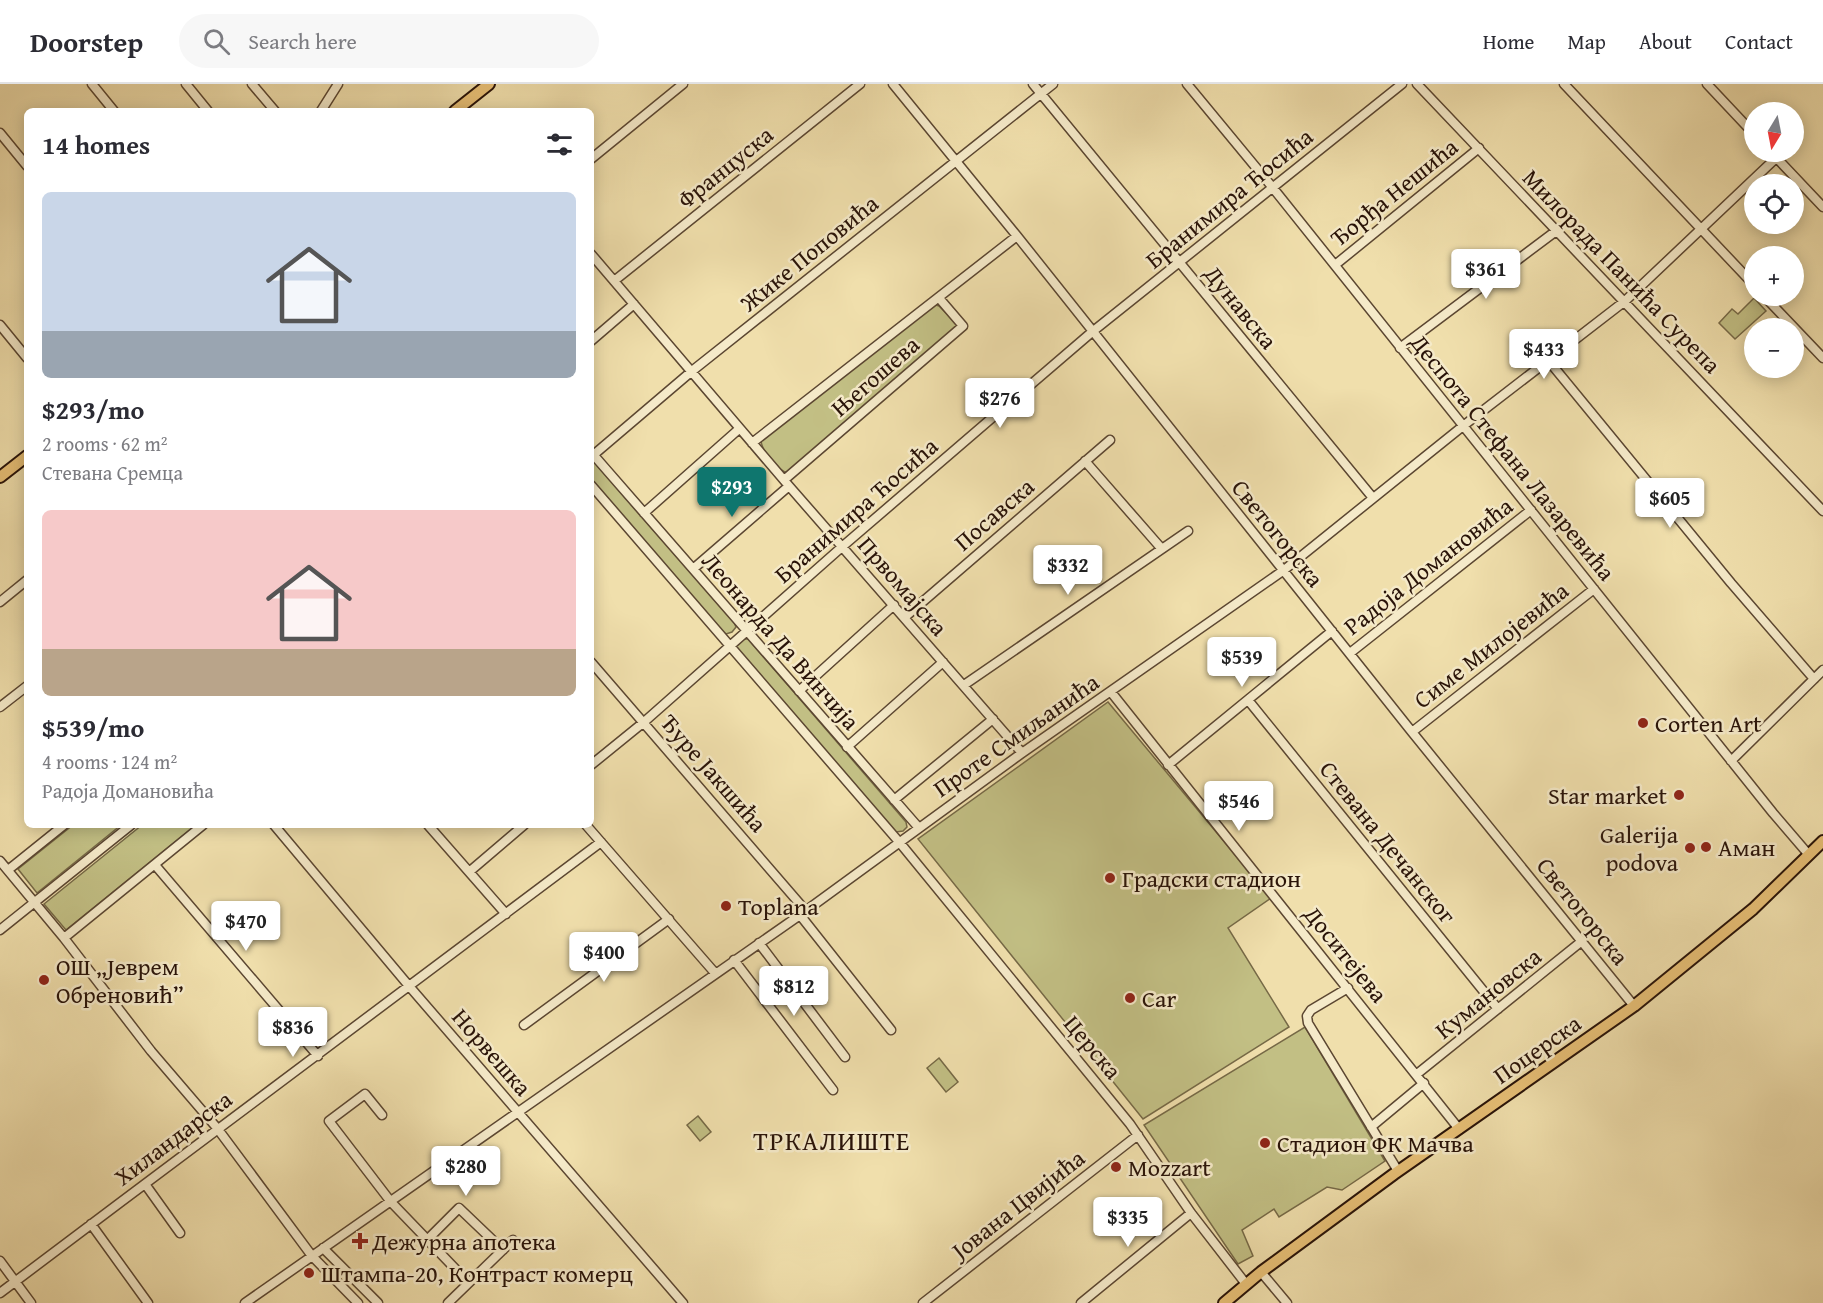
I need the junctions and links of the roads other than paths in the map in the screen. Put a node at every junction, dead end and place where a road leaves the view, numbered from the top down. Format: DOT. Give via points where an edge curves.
graph roads {
  1 [pos="92,84"];
  2 [pos="186,84"];
  3 [pos="252,84"];
  4 [pos="338,84"];
  5 [pos="489,84"];
  6 [pos="683,84"];
  7 [pos="860,84"];
  8 [pos="893,84"];
  9 [pos="1033,84"];
  10 [pos="1053,84"];
  11 [pos="1187,84"];
  12 [pos="1402,84"];
  13 [pos="1417,84"];
  14 [pos="1564,84"];
  15 [pos="1707,84"];
  16 [pos="1041,94"];
  17 [pos="112,108"];
  18 [pos="206,108"];
  19 [pos="272,108"];
  20 [pos="323,108"];
  21 [pos="463,108"];
  22 [pos="1744,123"];
  23 [pos="0,133"];
  24 [pos="1479,148"];
  25 [pos="594,157"];
  26 [pos="956,160"];
  27 [pos="24,162"];
  28 [pos="1767,162"];
  29 [pos="1781,162"];
  30 [pos="1273,188"];
  31 [pos="1823,207"];
  32 [pos="1702,230"];
  33 [pos="1556,231"];
  34 [pos="1017,236"];
  35 [pos="594,258"];
  36 [pos="1180,263"];
  37 [pos="1335,265"];
  38 [pos="1744,274"];
  39 [pos="614,281"];
  40 [pos="939,298"];
  41 [pos="1625,301"];
  42 [pos="634,304"];
  43 [pos="1774,306"];
  44 [pos="0,325"];
  45 [pos="1092,332"];
  46 [pos="594,339"];
  47 [pos="1400,348"];
  48 [pos="24,354"];
  49 [pos="1823,358"];
  50 [pos="1548,360"];
  51 [pos="692,371"];
  52 [pos="1463,426"];
  53 [pos="740,429"];
  54 [pos="1110,440"];
  55 [pos="752,443"];
  56 [pos="594,452"];
  57 [pos="594,456"];
  58 [pos="24,458"];
  59 [pos="1085,461"];
  60 [pos="0,477"];
  61 [pos="786,483"];
  62 [pos="594,488"];
  63 [pos="1373,498"];
  64 [pos="1531,510"];
  65 [pos="1823,511"];
  66 [pos="644,513"];
  67 [pos="1188,531"];
  68 [pos="843,546"];
  69 [pos="1161,548"];
  70 [pos="693,569"];
  71 [pos="1284,570"];
  72 [pos="24,582"];
  73 [pos="1594,589"];
  74 [pos="0,602"];
  75 [pos="894,605"];
  76 [pos="905,617"];
  77 [pos="747,631"];
  78 [pos="1332,631"];
  79 [pos="730,646"];
  80 [pos="1350,653"];
  81 [pos="943,663"];
  82 [pos="594,665"];
  83 [pos="1823,670"];
  84 [pos="1814,679"];
  85 [pos="964,685"];
  86 [pos="24,688"];
  87 [pos="799,691"];
  88 [pos="1111,692"];
  89 [pos="1248,700"];
  90 [pos="0,707"];
  91 [pos="993,719"];
  92 [pos="644,722"];
  93 [pos="1412,732"];
  94 [pos="848,747"];
  95 [pos="1022,753"];
  96 [pos="1731,761"];
  97 [pos="594,763"];
  98 [pos="1168,765"];
  99 [pos="894,800"];
  100 [pos="60,828"];
  101 [pos="127,828"];
  102 [pos="199,828"];
  103 [pos="277,828"];
  104 [pos="431,828"];
  105 [pos="520,828"];
  106 [pos="589,828"];
  107 [pos="918,828"];
  108 [pos="1823,841"];
  109 [pos="602,842"];
  110 [pos="900,843"];
  111 [pos="1809,855"];
  112 [pos="0,861"];
  113 [pos="155,865"];
  114 [pos="8,870"];
  115 [pos="469,872"];
  116 [pos="35,903"];
  117 [pos="803,913"];
  118 [pos="506,914"];
  119 [pos="669,919"];
  120 [pos="0,930"];
  121 [pos="64,938"];
  122 [pos="1582,941"];
  123 [pos="759,944"];
  124 [pos="734,960"];
  125 [pos="715,973"];
  126 [pos="410,986"];
  127 [pos="1348,988"];
  128 [pos="1634,1006"];
  129 [pos="1498,1009"];
  130 [pos="524,1025"];
  131 [pos="891,1030"];
  132 [pos="318,1056"];
  133 [pos="844,1057"];
  134 [pos="1417,1074"];
  135 [pos="1424,1083"];
  136 [pos="833,1090"];
  137 [pos="518,1113"];
  138 [pos="382,1115"];
  139 [pos="1371,1126"];
  140 [pos="217,1128"];
  141 [pos="1460,1129"];
  142 [pos="1138,1135"];
  143 [pos="1398,1171"];
  144 [pos="145,1184"];
  145 [pos="391,1202"];
  146 [pos="1191,1213"];
  147 [pos="91,1224"];
  148 [pos="180,1233"];
  149 [pos="427,1240"];
  150 [pos="513,1240"];
  151 [pos="323,1248"];
  152 [pos="502,1250"];
  153 [pos="312,1256"];
  154 [pos="0,1261"];
  155 [pos="1260,1272"];
  156 [pos="14,1282"];
  157 [pos="468,1282"];
  158 [pos="1246,1284"];
  159 [pos="0,1293"];
  160 [pos="31,1303"];
  161 [pos="148,1303"];
  162 [pos="245,1303"];
  163 [pos="358,1303"];
  164 [pos="378,1303"];
  165 [pos="448,1303"];
  166 [pos="683,1303"];
  167 [pos="923,1303"];
  168 [pos="1081,1303"];
  169 [pos="1224,1303"];
  170 [pos="1287,1303"];
  1 -- 17 [label="street"];
  2 -- 18 [label="street"];
  3 -- 19 [label="street"];
  4 -- 20 [label="street"];
  5 -- 21 [label="main road"];
  6 -- 25 [label="street"];
  7 -- 39 [label="street, Француска"];
  8 -- 26 [label="street, Светогорска"];
  9 -- 16 [label="street, Дунавска"];
  10 -- 16 [label="street, Жике Поповића"];
  11 -- 30 [label="street, Деспота Стефана Лазаревића"];
  12 -- 30 [label="street, Бранимира Ћосића"];
  13 -- 24 [label="street, Милорада Панића Сурепа"];
  14 -- 32 [label="street"];
  15 -- 22 [label="street"];
  16 -- 26 [label="street, Жике Поповића"];
  16 -- 36 [label="street, Дунавска"];
  23 -- 27 [label="street"];
  24 -- 33 [label="street, Милорада Панића Сурепа"];
  24 -- 37 [label="street, Ђорђа Нешића"];
  26 -- 34 [label="street, Светогорска"];
  26 -- 51 [label="street, Жике Поповића"];
  28 -- 32 [label="street, Проте Смиљанића"];
  29 -- 31 [label="street"];
  30 -- 36 [label="street, Бранимира Ћосића"];
  30 -- 37 [label="street, Деспота Стефана Лазаревића"];
  32 -- 38 [label="street"];
  32 -- 41 [label="street, Проте Смиљанића"];
  33 -- 41 [label="street, Милорада Панића Сурепа"];
  33 -- 47 [label="street"];
  34 -- 40 [label="street, Његошева"];
  34 -- 45 [label="street, Светогорска"];
  35 -- 39 [label="street, Првомајска"];
  36 -- 45 [label="street, Бранимира Ћосића"];
  36 -- 63 [label="street, Дунавска"];
  37 -- 47 [label="street, Деспота Стефана Лазаревића"];
  39 -- 42 [label="street, Првомајска"];
  40 -- 55 [label="street, Његошева"];
  40 -- 61 [label="street, Његошева" via="963,326"];
  41 -- 50 [label="street, Проте Смиљанића"];
  41 -- 65 [label="street, Милорада Панића Сурепа"];
  42 -- 46 [label="street"];
  42 -- 51 [label="street, Првомајска"];
  43 -- 49 [label="street"];
  44 -- 48 [label="street"];
  45 -- 68 [label="street, Бранимира Ћосића"];
  45 -- 71 [label="street, Светогорска"];
  47 -- 52 [label="street, Деспота Стефана Лазаревића"];
  50 -- 52 [label="street, Проте Смиљанића"];
  50 -- 84 [label="street"];
  51 -- 53 [label="street, Првомајска"];
  51 -- 56 [label="street, Жике Поповића"];
  52 -- 63 [label="street, Проте Смиљанића"];
  52 -- 64 [label="street, Деспота Стефана Лазаревића"];
  53 -- 55 [label="street, Првомајска"];
  53 -- 66 [label="street"];
  54 -- 59 [label="street, Посавска"];
  55 -- 61 [label="street, Првомајска"];
  57 -- 66 [label="street, Леонарда Да Винчија"];
  58 -- 60 [label="main road"];
  59 -- 69 [label="street"];
  59 -- 76 [label="street, Посавска"];
  61 -- 68 [label="street, Првомајска"];
  61 -- 70 [label="street"];
  62 -- 79 [label="street, Леонарда Да Винчија"];
  63 -- 71 [label="street, Проте Смиљанића"];
  64 -- 73 [label="street, Деспота Стефана Лазаревића"];
  64 -- 80 [label="street, Радоја Домановића"];
  66 -- 70 [label="street, Леонарда Да Винчија"];
  67 -- 69 [label="street"];
  68 -- 75 [label="street, Првомајска"];
  68 -- 77 [label="street, Бранимира Ћосића"];
  69 -- 85 [label="street"];
  70 -- 77 [label="street, Леонарда Да Винчија"];
  71 -- 78 [label="street, Светогорска"];
  71 -- 88 [label="street, Проте Смиљанића"];
  72 -- 74 [label="street"];
  73 -- 93 [label="street, Симе Милојевића"];
  73 -- 96 [label="street, Деспота Стефана Лазаревића"];
  75 -- 76 [label="street, Првомајска"];
  75 -- 87 [label="street"];
  76 -- 81 [label="street, Првомајска"];
  77 -- 79 [label="street, Бранимира Ћосића"];
  77 -- 87 [label="street, Леонарда Да Винчија"];
  78 -- 80 [label="street, Светогорска"];
  78 -- 89 [label="street, Радоја Домановића"];
  79 -- 92 [label="street, Бранимира Ћосића"];
  79 -- 110 [label="street, Леонарда Да Винчија"];
  80 -- 93 [label="street, Светогорска"];
  81 -- 85 [label="street, Првомајска"];
  81 -- 94 [label="street"];
  82 -- 92 [label="street, Ђуре Јакшића"];
  83 -- 84 [label="street"];
  84 -- 96 [label="street"];
  85 -- 91 [label="street, Првомајска"];
  86 -- 90 [label="street"];
  87 -- 94 [label="street, Леонарда Да Винчија"];
  88 -- 95 [label="street, Проте Смиљанића"];
  88 -- 98 [label="street, Доситејева"];
  89 -- 98 [label="street, Радоја Домановића"];
  89 -- 129 [label="street, Стевана Дечанског"];
  91 -- 95 [label="street, Првомајска"];
  91 -- 99 [label="street"];
  92 -- 97 [label="street, Бранимира Ћосића"];
  92 -- 117 [label="street, Ђуре Јакшића"];
  93 -- 122 [label="street, Светогорска"];
  94 -- 99 [label="street, Леонарда Да Винчија"];
  95 -- 107 [label="street, Проте Смиљанића"];
  96 -- 111 [label="street, Деспота Стефана Лазаревића"];
  98 -- 127 [label="street, Доситејева"];
  99 -- 107 [label="street, Леонарда Да Винчија"];
  100 -- 114 [label="street"];
  101 -- 116 [label="street"];
  102 -- 113 [label="street"];
  103 -- 126 [label="street, Норвешка"];
  104 -- 115 [label="street"];
  105 -- 115 [label="street"];
  106 -- 109 [label="street"];
  107 -- 110 [label="street, Проте Смиљанића"];
  108 -- 111 [label="main road, Поцерска"];
  109 -- 118 [label="street, Хиландарска"];
  109 -- 119 [label="street"];
  110 -- 117 [label="street, Проте Смиљанића"];
  110 -- 142 [label="street, Церска"];
  111 -- 128 [label="main road, Поцерска" via="1753,909"];
  112 -- 114 [label="street"];
  113 -- 121 [label="street"];
  113 -- 132 [label="street"];
  114 -- 116 [label="street"];
  115 -- 118 [label="street"];
  116 -- 120 [label="street"];
  116 -- 121 [label="street"];
  117 -- 123 [label="street, Проте Смиљанића"];
  117 -- 131 [label="street, Ђуре Јакшића"];
  118 -- 126 [label="street, Хиландарска"];
  119 -- 125 [label="street"];
  119 -- 130 [label="street"];
  121 -- 140 [label="street" via="151,1052"];
  122 -- 128 [label="street, Светогорска"];
  122 -- 129 [label="street, Кумановска"];
  123 -- 124 [label="street, Проте Смиљанића"];
  123 -- 133 [label="street"];
  124 -- 125 [label="street, Проте Смиљанића"];
  124 -- 136 [label="street"];
  125 -- 137 [label="street, Проте Смиљанића"];
  126 -- 132 [label="street, Хиландарска"];
  126 -- 137 [label="street, Норвешка"];
  127 -- 134 [label="street, Доситејева"];
  127 -- 139 [label="street" via="1311,1010 1307,1020"];
  128 -- 141 [label="main road, Поцерска"];
  129 -- 134 [label="street, Кумановска"];
  132 -- 140 [label="street, Хиландарска"];
  134 -- 135 [label="street, Доситејева"];
  135 -- 139 [label="street"];
  135 -- 141 [label="street, Доситејева"];
  137 -- 145 [label="street, Проте Смиљанића"];
  137 -- 166 [label="street, Норвешка"];
  138 -- 145 [label="street" via="365,1094 329,1121"];
  139 -- 143 [label="street"];
  140 -- 144 [label="street, Хиландарска"];
  140 -- 153 [label="street"];
  141 -- 143 [label="main road, Поцерска"];
  142 -- 146 [label="street, Церска"];
  142 -- 167 [label="street, Јована Цвијића"];
  143 -- 155 [label="main road, Поцерска"];
  144 -- 147 [label="street, Хиландарска"];
  144 -- 148 [label="street"];
  145 -- 149 [label="street"];
  145 -- 151 [label="street, Проте Смиљанића"];
  146 -- 158 [label="street, Церска"];
  146 -- 168 [label="street"];
  147 -- 156 [label="street, Хиландарска"];
  147 -- 161 [label="street"];
  149 -- 152 [label="street" via="459,1208"];
  149 -- 157 [label="street"];
  150 -- 152 [label="street"];
  151 -- 153 [label="street, Проте Смиљанића"];
  151 -- 164 [label="street"];
  152 -- 157 [label="street"];
  153 -- 162 [label="street, Проте Смиљанића"];
  153 -- 163 [label="street"];
  154 -- 156 [label="street"];
  155 -- 158 [label="main road, Поцерска"];
  155 -- 170 [label="street"];
  156 -- 159 [label="street, Хиландарска"];
  156 -- 160 [label="street"];
  157 -- 165 [label="street"];
  158 -- 169 [label="main road, Поцерска"];
}
